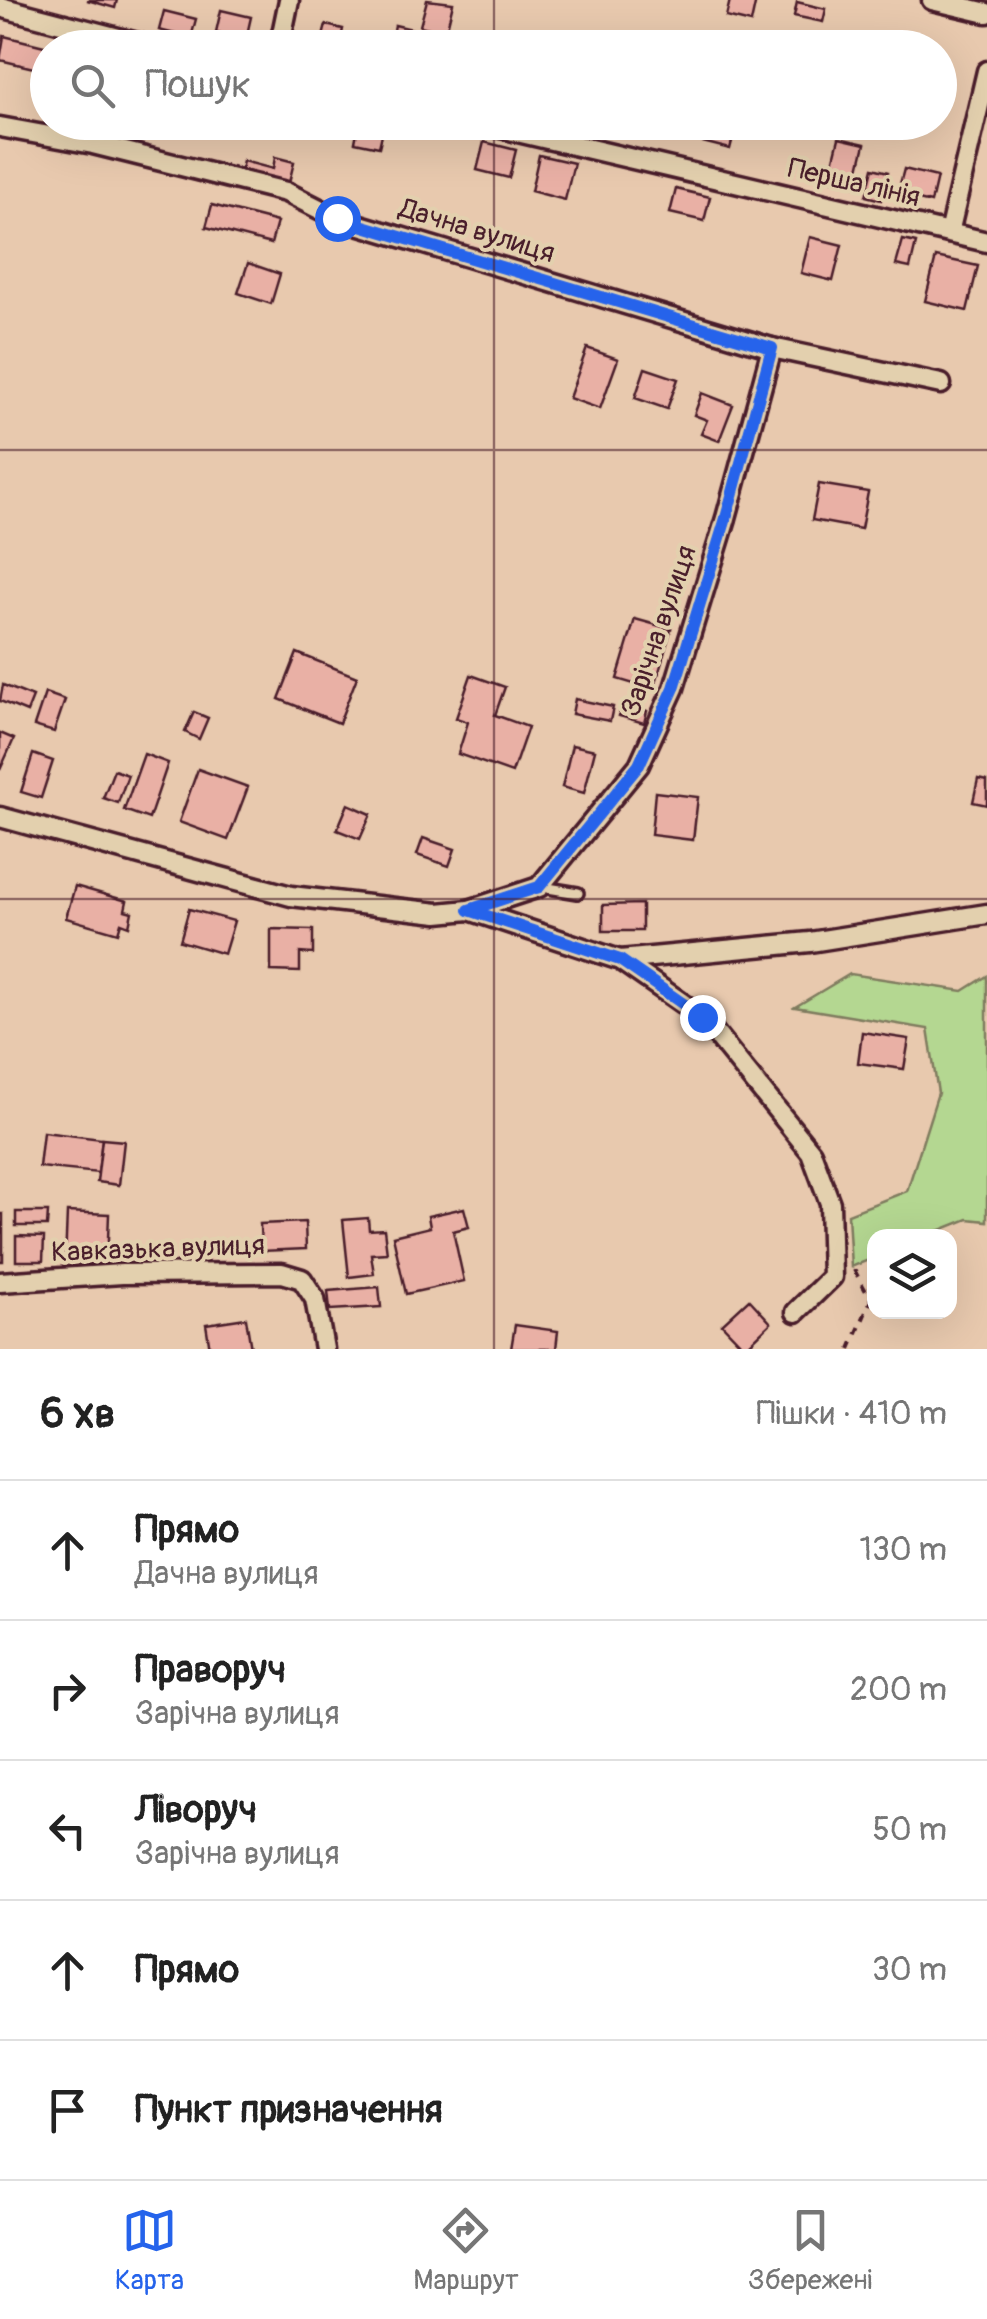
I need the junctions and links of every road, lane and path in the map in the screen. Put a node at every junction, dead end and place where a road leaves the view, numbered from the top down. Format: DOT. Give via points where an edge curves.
graph roads {
  1 [pos="289,0"];
  2 [pos="932,0"];
  3 [pos="0,7"];
  4 [pos="987,13"];
  5 [pos="88,30"];
  6 [pos="283,30"];
  7 [pos="987,71"];
  8 [pos="0,128"];
  9 [pos="30,133"];
  10 [pos="70,140"];
  11 [pos="552,140"];
  12 [pos="950,233"];
  13 [pos="987,242"];
  14 [pos="772,348"];
  15 [pos="941,384"];
  16 [pos="0,817"];
  17 [pos="539,887"];
  18 [pos="578,892"];
  19 [pos="469,910"];
  20 [pos="987,914"];
  21 [pos="620,960"];
  22 [pos="831,1229"];
  23 [pos="0,1282"];
  24 [pos="796,1312"];
  25 [pos="324,1349"];
  26 [pos="850,1349"];
  1 -- 6 [label="street"];
  2 -- 4 [label="street"];
  3 -- 5 [label="street"];
  7 -- 12 [label="street"];
  8 -- 9 [label="street, Дачна вулиця"];
  10 -- 14 [label="street, Дачна вулиця" via="286,192 337,218"];
  11 -- 12 [label="street, Перша лінія"];
  12 -- 13 [label="street, Перша лінія"];
  14 -- 15 [label="street, Дачна вулиця"];
  14 -- 17 [label="street, Зарічна вулиця" via="674,688 639,765"];
  16 -- 19 [label="street" via="291,896 438,914"];
  17 -- 18 [label="lane"];
  17 -- 19 [label="street"];
  19 -- 21 [label="street"];
  20 -- 21 [label="street" via="810,942"];
  21 -- 22 [label="street" via="702,1017 811,1152 830,1203"];
  22 -- 24 [label="street" via="832,1277"];
  22 -- 26 [label="path" via="871,1300"];
  23 -- 25 [label="street, Кавказька вулиця" via="282,1273 302,1279 315,1298"];
}
